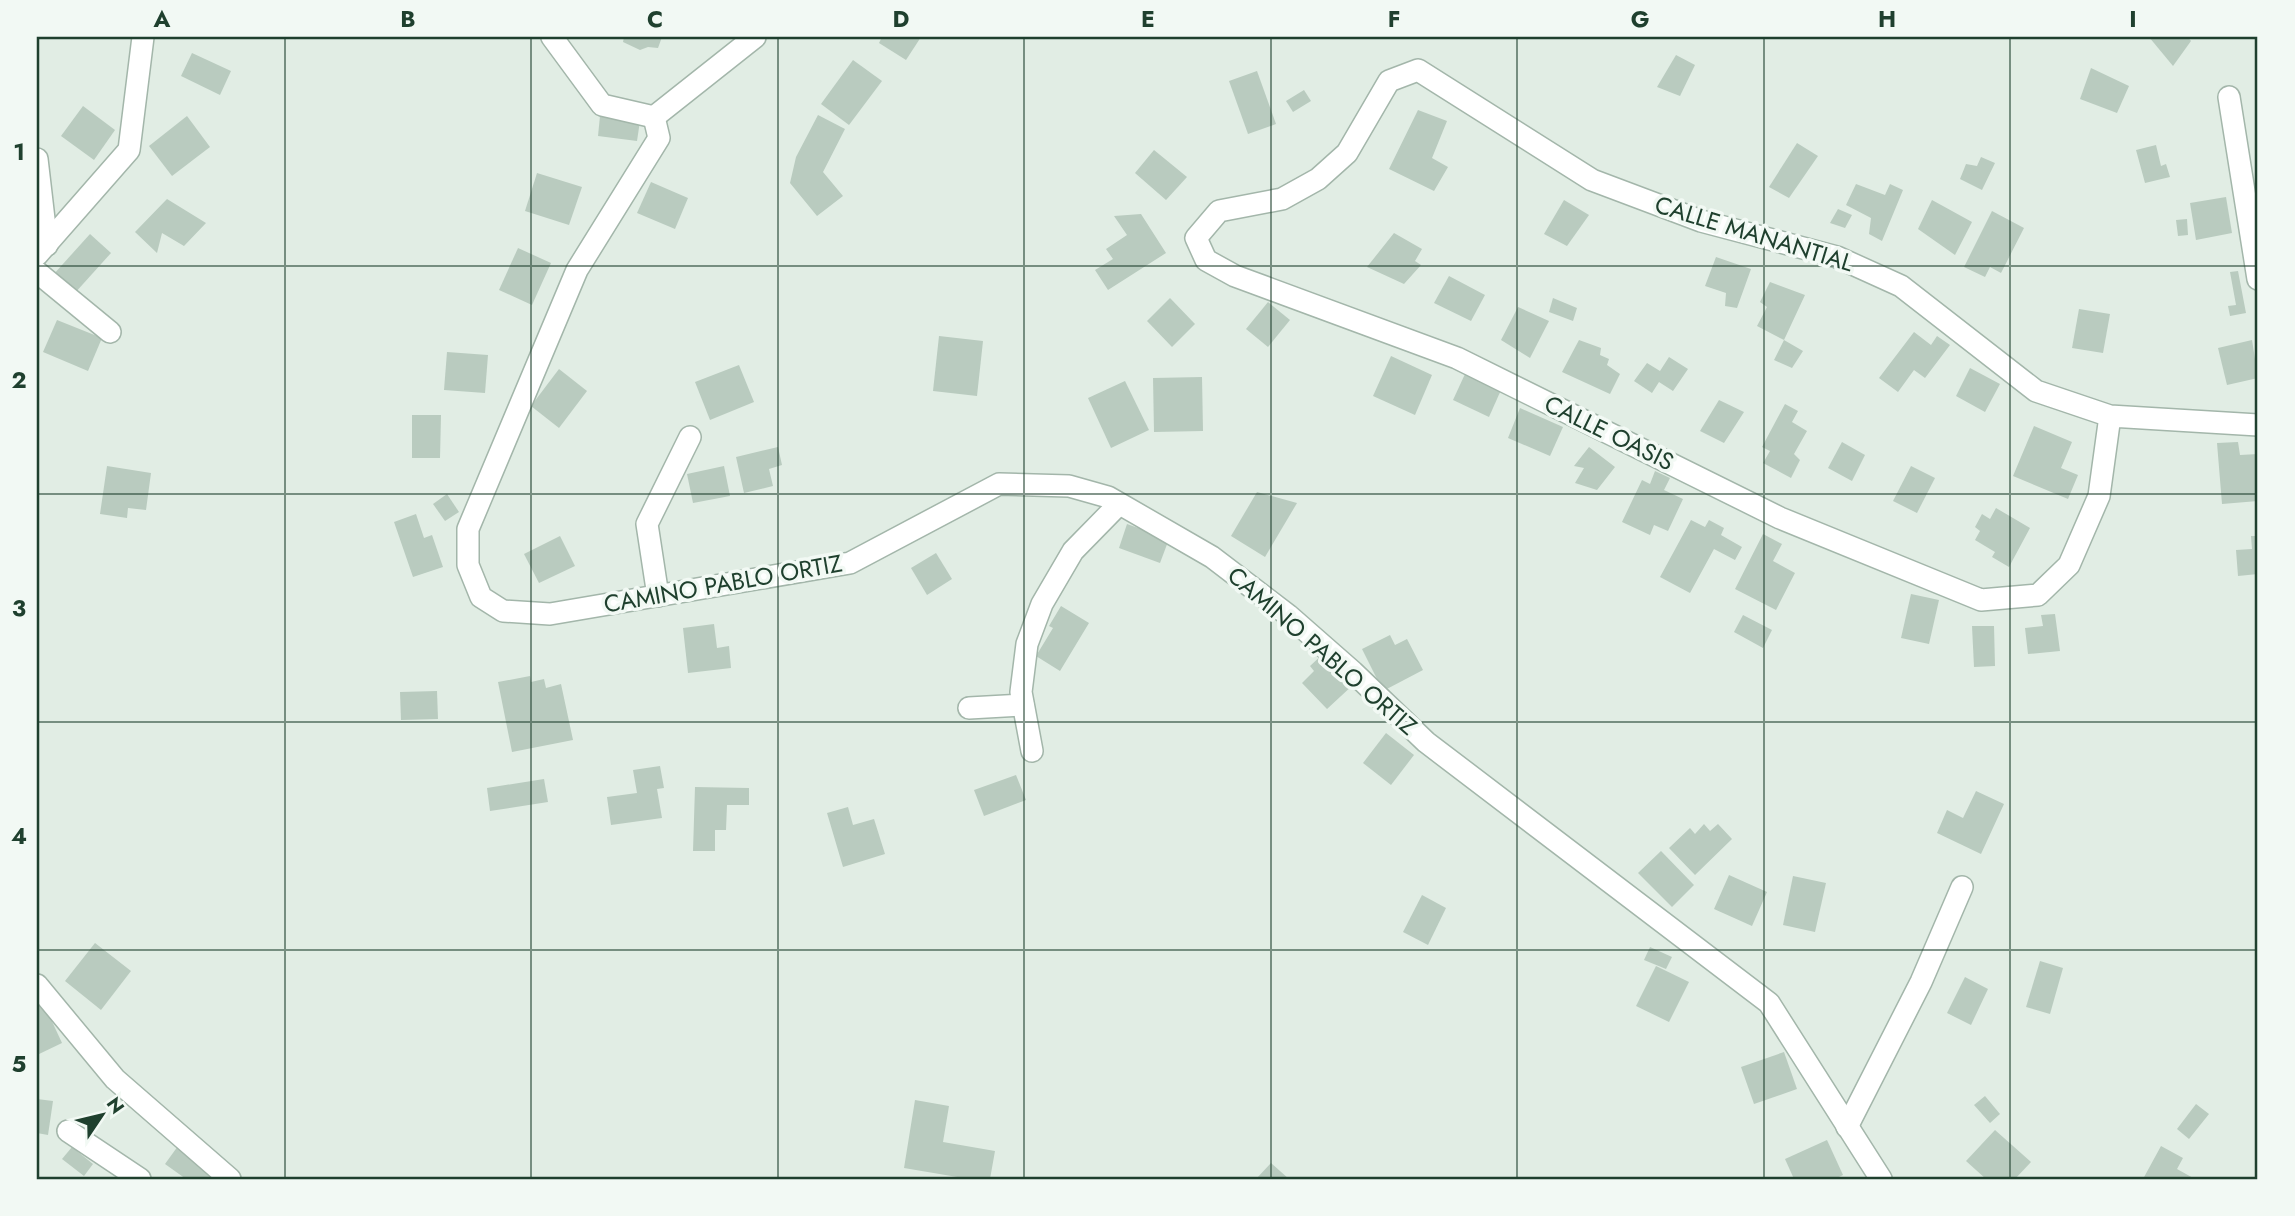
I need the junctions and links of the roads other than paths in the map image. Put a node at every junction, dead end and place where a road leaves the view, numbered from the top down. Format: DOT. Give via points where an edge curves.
graph roads {
  1 [pos="144,37"];
  2 [pos="552,37"];
  3 [pos="755,37"];
  4 [pos="2229,97"];
  5 [pos="654,117"];
  6 [pos="1357,135"];
  7 [pos="37,159"];
  8 [pos="42,250"];
  9 [pos="37,272"];
  10 [pos="2258,279"];
  11 [pos="110,332"];
  12 [pos="2110,416"];
  13 [pos="2258,425"];
  14 [pos="690,437"];
  15 [pos="1119,504"];
  16 [pos="658,596"];
  17 [pos="1023,705"];
  18 [pos="969,708"];
  19 [pos="1032,751"];
  20 [pos="1962,887"];
  21 [pos="37,985"];
  22 [pos="1847,1127"];
  23 [pos="68,1131"];
  24 [pos="140,1179"];
  25 [pos="230,1179"];
  26 [pos="1881,1179"];
  1 -- 8 [label="street" via="129,150"];
  2 -- 5 [label="street" via="602,105"];
  3 -- 5 [label="street"];
  4 -- 10 [label="street"];
  5 -- 16 [label="street, CAMINO PABLO ORTIZ" via="659,138 577,270 468,529 468,565 481,597 503,611 550,614"];
  6 -- 12 [label="street, CALLE MANANTIAL" via="1389,80 1418,70 1592,180 1700,221 1837,257 1901,286 2036,391"];
  6 -- 12 [label="street, CALLE OASIS" via="1347,153 1318,180 1282,199 1219,211 1196,238 1206,260 1235,276 1457,358 1780,518 1981,600 2038,595 2069,565 2099,496"];
  7 -- 8 [label="street"];
  9 -- 11 [label="street"];
  12 -- 13 [label="street, CALLE MANANTIAL"];
  14 -- 16 [label="street" via="647,524"];
  15 -- 16 [label="street, CAMINO PABLO ORTIZ" via="1069,486 999,484 850,563"];
  15 -- 17 [label="street" via="1073,551 1042,604 1027,644"];
  15 -- 22 [label="street, CAMINO PABLO ORTIZ" via="1212,557 1288,615 1426,742 1769,1003"];
  17 -- 18 [label="street"];
  17 -- 19 [label="street"];
  20 -- 22 [label="street" via="1921,982"];
  21 -- 25 [label="street" via="115,1079"];
  22 -- 26 [label="street, CAMINO PABLO ORTIZ"];
  23 -- 24 [label="street"];
}
